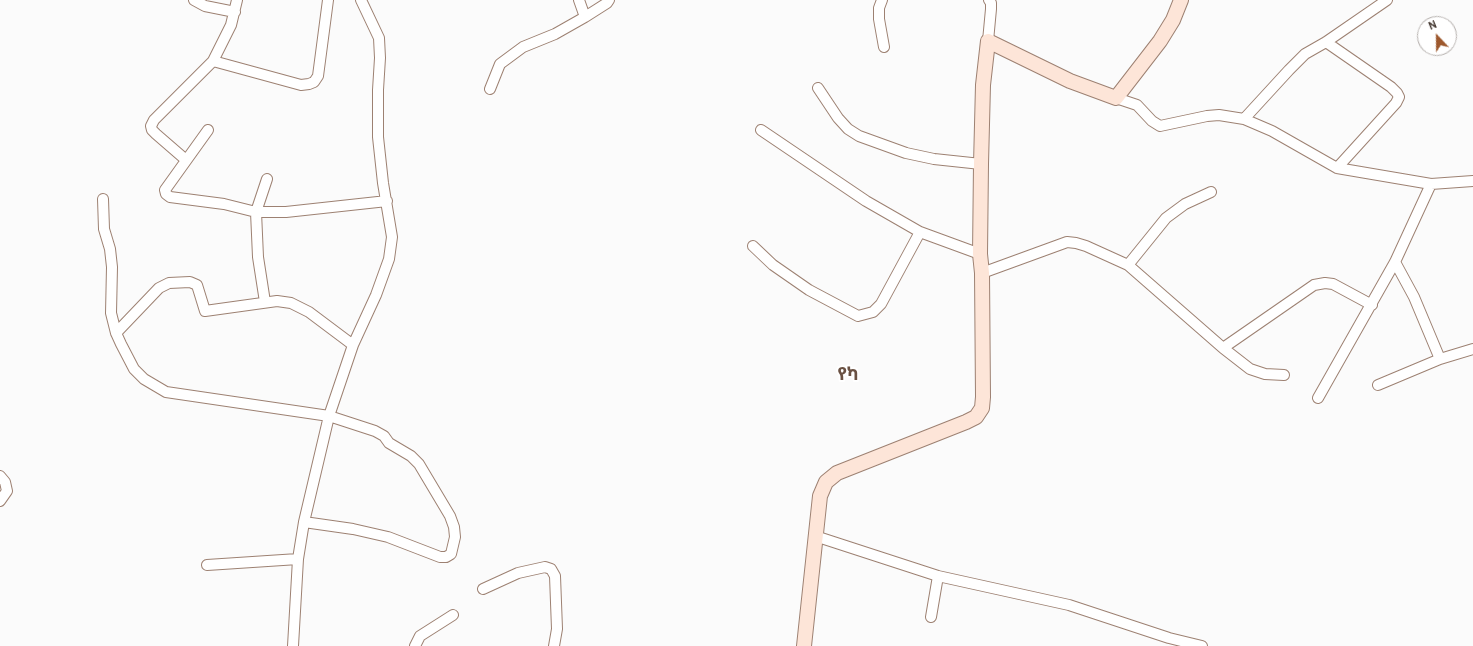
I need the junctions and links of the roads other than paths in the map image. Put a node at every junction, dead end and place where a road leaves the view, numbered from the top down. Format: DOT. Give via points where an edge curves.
graph roads {
  1 [pos="194,0"];
  2 [pos="237,0"];
  3 [pos="328,0"];
  4 [pos="361,0"];
  5 [pos="579,0"];
  6 [pos="609,0"];
  7 [pos="882,0"];
  8 [pos="989,0"];
  9 [pos="1181,0"];
  10 [pos="1387,0"];
  11 [pos="235,12"];
  12 [pos="585,18"];
  13 [pos="988,41"];
  14 [pos="1326,42"];
  15 [pos="884,47"];
  16 [pos="213,61"];
  17 [pos="818,88"];
  18 [pos="490,89"];
  19 [pos="1116,98"];
  20 [pos="1244,119"];
  21 [pos="208,130"];
  22 [pos="761,130"];
  23 [pos="186,160"];
  24 [pos="981,164"];
  25 [pos="1337,168"];
  26 [pos="267,178"];
  27 [pos="1473,181"];
  28 [pos="1431,184"];
  29 [pos="1211,192"];
  30 [pos="103,199"];
  31 [pos="387,201"];
  32 [pos="256,212"];
  33 [pos="920,232"];
  34 [pos="753,246"];
  35 [pos="980,254"];
  36 [pos="1395,262"];
  37 [pos="1128,264"];
  38 [pos="982,273"];
  39 [pos="265,302"];
  40 [pos="1372,305"];
  41 [pos="116,333"];
  42 [pos="353,345"];
  43 [pos="1223,348"];
  44 [pos="1473,349"];
  45 [pos="1440,359"];
  46 [pos="1284,375"];
  47 [pos="1378,385"];
  48 [pos="1318,398"];
  49 [pos="329,416"];
  50 [pos="0,476"];
  51 [pos="0,501"];
  52 [pos="304,522"];
  53 [pos="815,536"];
  54 [pos="298,559"];
  55 [pos="207,565"];
  56 [pos="938,576"];
  57 [pos="483,589"];
  58 [pos="453,615"];
  59 [pos="931,617"];
  60 [pos="292,646"];
  61 [pos="415,646"];
  62 [pos="554,646"];
  63 [pos="804,646"];
  64 [pos="1202,646"];
  1 -- 11 [label="street" via="204,6"];
  2 -- 11 [label="street"];
  3 -- 16 [label="street" via="318,76 314,82 301,85"];
  4 -- 31 [label="street" via="379,38 378,137"];
  5 -- 12 [label="street"];
  6 -- 12 [label="street"];
  7 -- 15 [label="street" via="879,19"];
  8 -- 13 [label="street" via="991,10"];
  9 -- 19 [label="street" via="1160,41"];
  10 -- 14 [label="street"];
  11 -- 16 [label="street" via="229,31"];
  12 -- 18 [label="street" via="517,51 500,64"];
  13 -- 19 [label="street" via="1070,82"];
  13 -- 24 [label="street" via="983,85"];
  14 -- 20 [label="street" via="1305,54"];
  14 -- 25 [label="street" via="1391,87 1399,97"];
  16 -- 23 [label="street" via="150,126"];
  17 -- 24 [label="street" via="838,118 859,136 934,160"];
  19 -- 20 [label="street" via="1137,105 1160,126 1207,116"];
  20 -- 25 [label="street" via="1272,131"];
  21 -- 23 [label="street"];
  22 -- 33 [label="street" via="866,201"];
  23 -- 32 [label="street" via="165,190 170,197 224,204"];
  24 -- 35 [label="street"];
  25 -- 28 [label="street"];
  26 -- 32 [label="street"];
  27 -- 28 [label="street"];
  28 -- 36 [label="street"];
  29 -- 37 [label="street" via="1185,204 1166,218"];
  30 -- 41 [label="street" via="104,229 112,267 111,313"];
  31 -- 32 [label="street" via="286,212"];
  31 -- 42 [label="street" via="392,237 389,259"];
  32 -- 39 [label="street" via="258,257"];
  33 -- 34 [label="street" via="881,304 872,312 858,316 809,290 773,266"];
  33 -- 35 [label="street"];
  35 -- 38 [label="street"];
  36 -- 40 [label="street"];
  36 -- 45 [label="street" via="1414,297"];
  37 -- 38 [label="street" via="1086,246 1067,242"];
  37 -- 43 [label="street"];
  38 -- 53 [label="street" via="982,408 976,417 966,422 837,473 826,482 820,496"];
  39 -- 41 [label="street" via="206,311 197,284 168,283 159,288"];
  39 -- 42 [label="street" via="291,303 302,308"];
  40 -- 43 [label="street" via="1333,284 1314,285"];
  40 -- 48 [label="street"];
  41 -- 49 [label="street" via="134,369 144,379 166,392"];
  42 -- 49 [label="street"];
  43 -- 46 [label="street" via="1250,370"];
  44 -- 45 [label="street"];
  45 -- 47 [label="street"];
  49 -- 52 [label="street"];
  49 -- 52 [label="street" via="375,431 419,464 454,527 455,537 451,554 440,557 388,537"];
  50 -- 51 [label="street" via="7,491"];
  52 -- 54 [label="street"];
  53 -- 56 [label="street"];
  53 -- 63 [label="street"];
  54 -- 55 [label="street"];
  54 -- 60 [label="street"];
  56 -- 59 [label="street"];
  56 -- 64 [label="street" via="1069,605 1169,638"];
  57 -- 62 [label="street" via="518,573 545,567 551,569 555,576 557,629"];
  58 -- 61 [label="street" via="420,636"];
}
